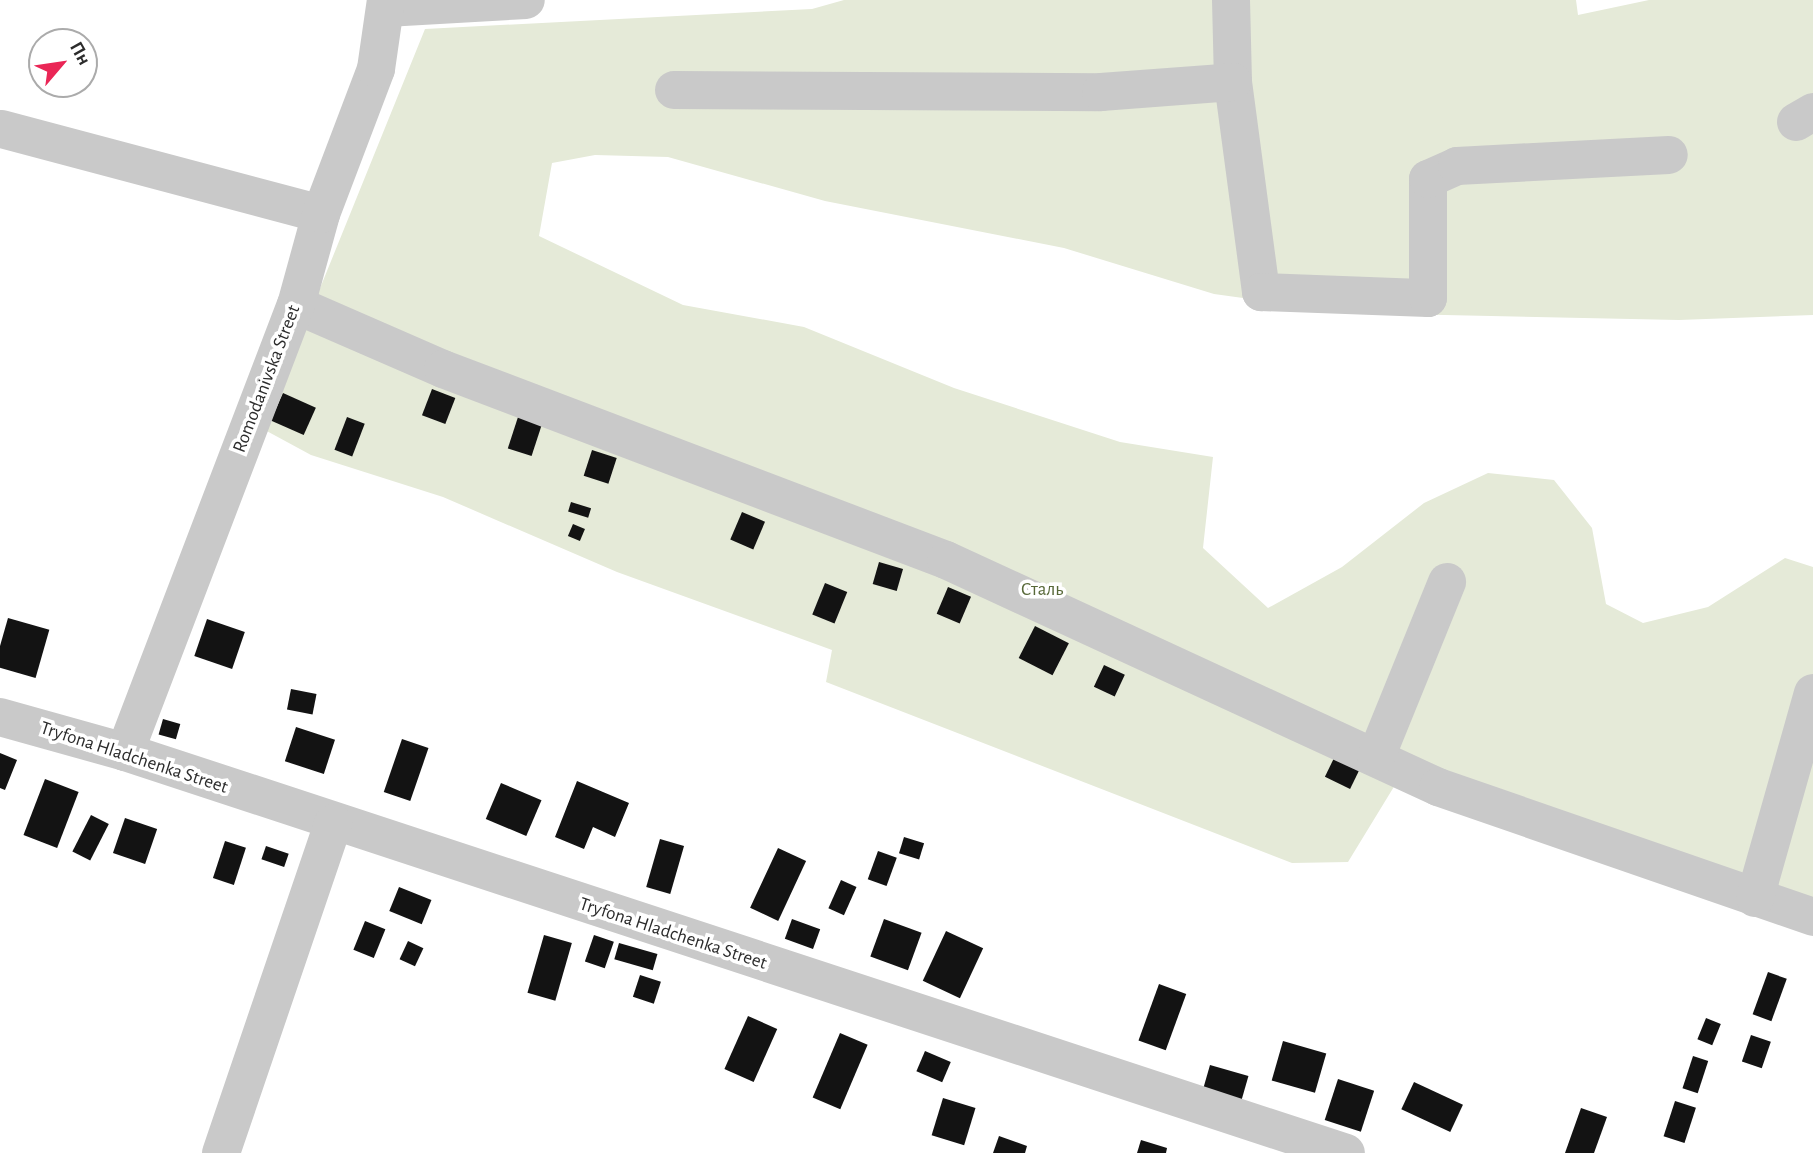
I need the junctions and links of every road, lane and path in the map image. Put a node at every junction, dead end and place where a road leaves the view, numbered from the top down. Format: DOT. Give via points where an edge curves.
graph roads {
  1 [pos="526,0"];
  2 [pos="1231,0"];
  3 [pos="386,4"];
  4 [pos="1233,82"];
  5 [pos="674,90"];
  6 [pos="2,130"];
  7 [pos="1669,155"];
  8 [pos="321,214"];
  9 [pos="296,305"];
  10 [pos="1447,582"];
  11 [pos="1813,694"];
  12 [pos="0,717"];
  13 [pos="125,752"];
  14 [pos="1376,757"];
  15 [pos="333,824"];
  16 [pos="1755,898"];
  17 [pos="1813,916"];
  18 [pos="220,1153"];
  19 [pos="1346,1153"];
  1 -- 3 [label="street"];
  2 -- 4 [label="street"];
  3 -- 8 [label="street, Romodanivska Street" via="376,69"];
  4 -- 5 [label="street" via="1101,92"];
  4 -- 7 [label="street" via="1261,292 1428,298 1428,179 1457,166"];
  6 -- 8 [label="street"];
  8 -- 9 [label="street, Romodanivska Street"];
  9 -- 13 [label="street, Romodanivska Street"];
  9 -- 14 [label="street" via="443,369 946,560"];
  10 -- 14 [label="street"];
  11 -- 16 [label="street"];
  12 -- 13 [label="street, Tryfona Hladchenka Street"];
  13 -- 15 [label="street, Tryfona Hladchenka Street"];
  14 -- 16 [label="street" via="1438,787"];
  15 -- 18 [label="street"];
  15 -- 19 [label="street, Tryfona Hladchenka Street"];
  16 -- 17 [label="street"];
}
